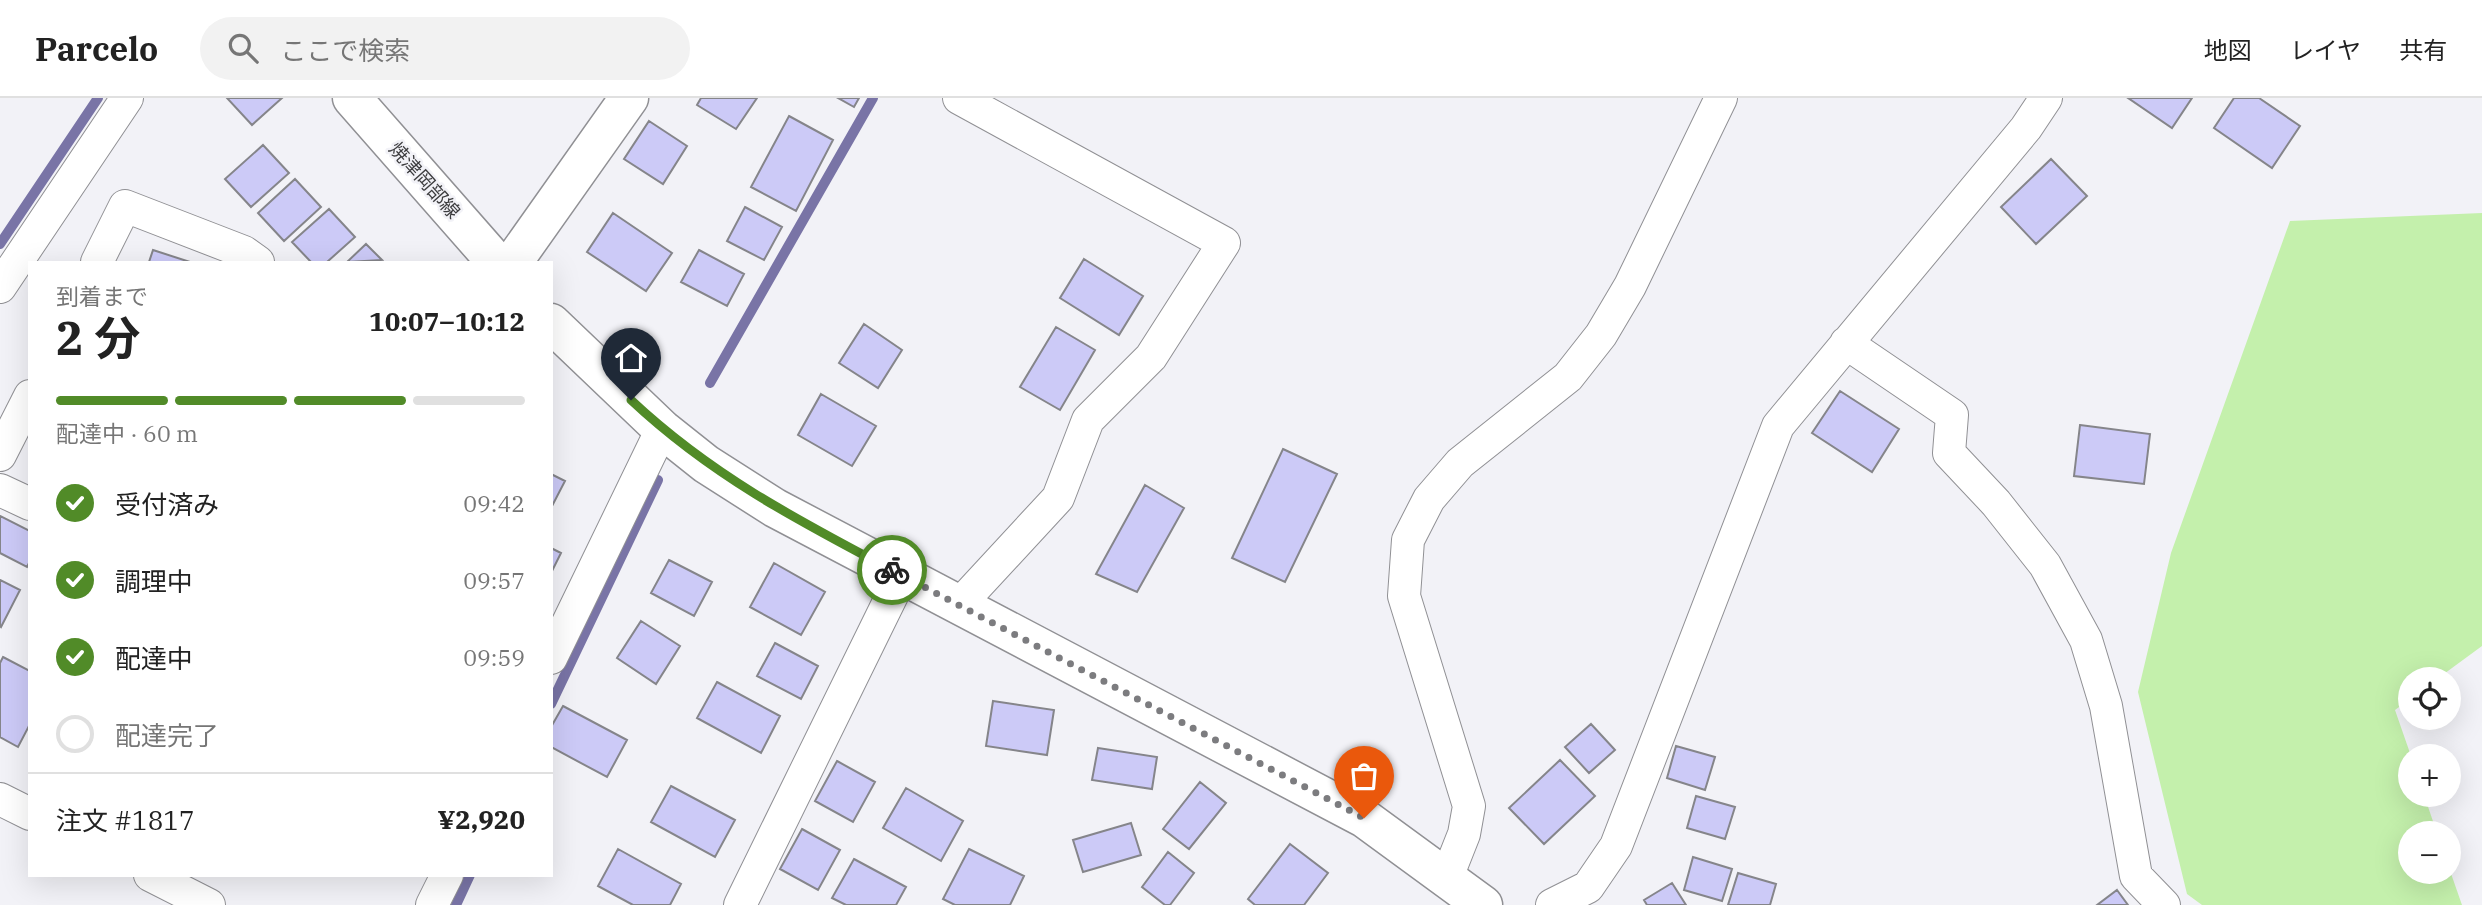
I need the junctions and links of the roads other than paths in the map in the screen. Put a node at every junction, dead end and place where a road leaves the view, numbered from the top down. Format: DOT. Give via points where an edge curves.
graph roads {
  1 [pos="127,98"];
  2 [pos="352,98"];
  3 [pos="629,98"];
  4 [pos="959,98"];
  5 [pos="1721,98"];
  6 [pos="2046,98"];
  7 [pos="98,261"];
  8 [pos="256,261"];
  9 [pos="495,261"];
  10 [pos="514,261"];
  11 [pos="0,287"];
  12 [pos="553,325"];
  13 [pos="1846,343"];
  14 [pos="28,400"];
  15 [pos="662,429"];
  16 [pos="0,456"];
  17 [pos="0,490"];
  18 [pos="28,503"];
  19 [pos="902,575"];
  20 [pos="959,605"];
  21 [pos="553,654"];
  22 [pos="0,799"];
  23 [pos="28,813"];
  24 [pos="154,877"];
  25 [pos="446,877"];
  26 [pos="1447,877"];
  27 [pos="209,905"];
  28 [pos="432,905"];
  29 [pos="740,905"];
  30 [pos="1483,905"];
  31 [pos="1552,905"];
  32 [pos="2164,905"];
  1 -- 11 [label="street"];
  2 -- 9 [label="main road, 焼津岡部線"];
  3 -- 10 [label="main road"];
  4 -- 20 [label="street" via="1224,243 1152,357 1088,420 1058,498"];
  5 -- 26 [label="street" via="1630,286 1601,335 1568,377 1460,463 1429,499 1408,540 1404,596 1469,806 1464,834"];
  6 -- 13 [label="street"];
  7 -- 8 [label="street" via="125,206"];
  12 -- 15 [label="main road"];
  13 -- 31 [label="street" via="1778,426 1616,846 1588,887"];
  13 -- 32 [label="street" via="1952,415 1949,453 2045,565 2086,640 2106,706 2136,876"];
  14 -- 16 [label="street"];
  15 -- 19 [label="main road" via="775,508"];
  15 -- 21 [label="street"];
  17 -- 18 [label="street"];
  19 -- 20 [label="main road"];
  19 -- 29 [label="street"];
  20 -- 26 [label="main road" via="1364,818"];
  22 -- 23 [label="street"];
  24 -- 27 [label="street"];
  25 -- 28 [label="street"];
  26 -- 30 [label="main road"];
}
